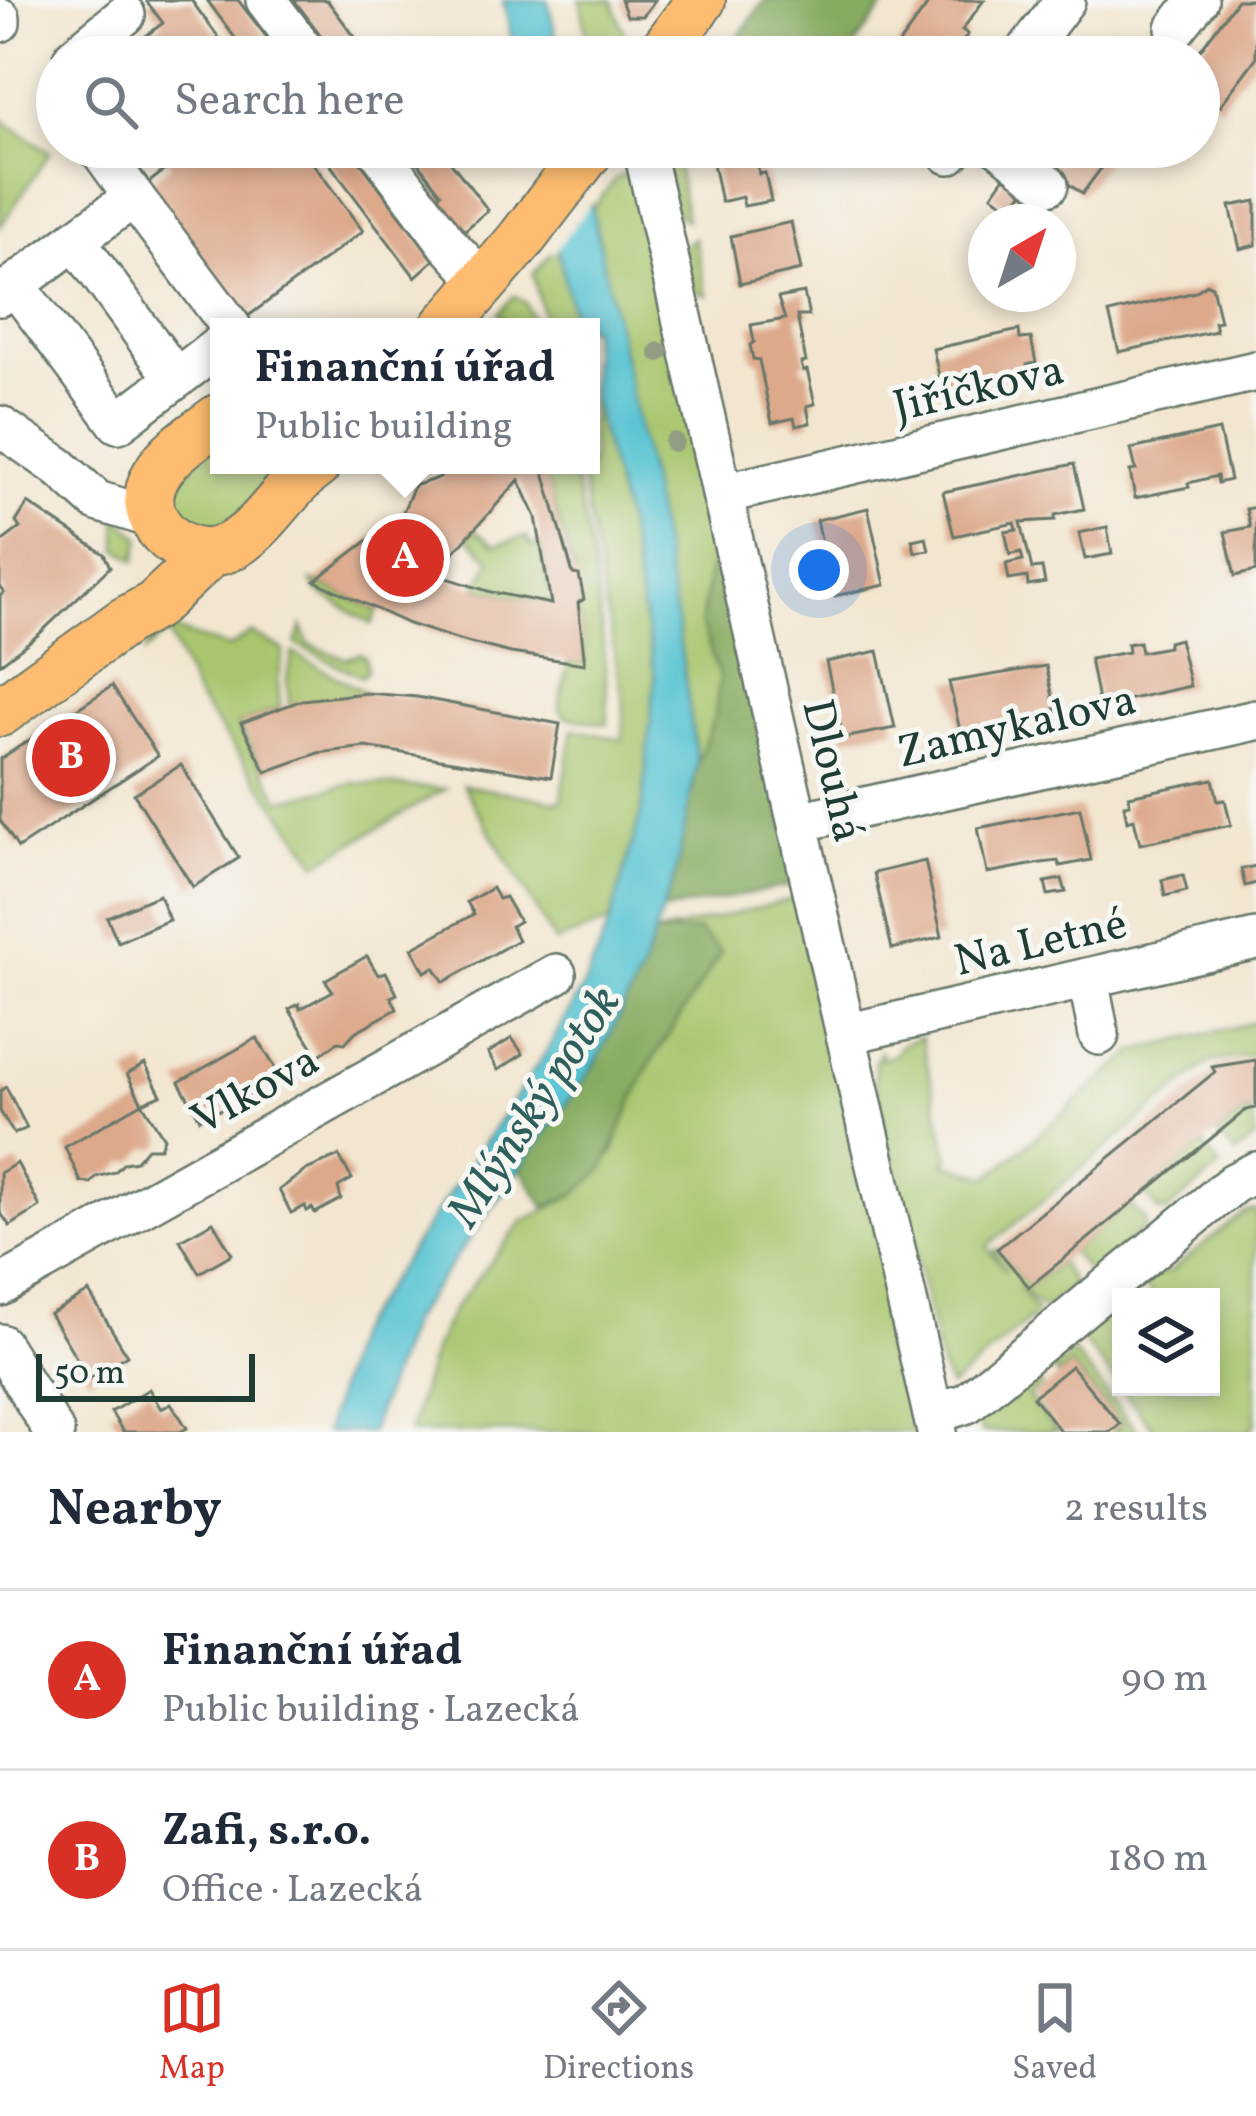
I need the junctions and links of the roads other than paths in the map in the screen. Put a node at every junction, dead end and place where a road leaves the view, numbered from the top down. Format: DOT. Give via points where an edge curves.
graph roads {
  1 [pos="266,0"];
  2 [pos="701,0"];
  3 [pos="1065,0"];
  4 [pos="125,15"];
  5 [pos="100,36"];
  6 [pos="293,36"];
  7 [pos="674,36"];
  8 [pos="1038,36"];
  9 [pos="113,168"];
  10 [pos="392,168"];
  11 [pos="576,168"];
  12 [pos="648,168"];
  13 [pos="1027,168"];
  14 [pos="1048,185"];
  15 [pos="134,197"];
  16 [pos="75,241"];
  17 [pos="484,283"];
  18 [pos="8,290"];
  19 [pos="224,318"];
  20 [pos="451,318"];
  21 [pos="210,353"];
  22 [pos="1256,371"];
  23 [pos="176,379"];
  24 [pos="210,425"];
  25 [pos="0,426"];
  26 [pos="305,474"];
  27 [pos="722,494"];
  28 [pos="157,506"];
  29 [pos="210,553"];
  30 [pos="124,622"];
  31 [pos="0,712"];
  32 [pos="1256,720"];
  33 [pos="798,822"];
  34 [pos="1256,939"];
  35 [pos="556,974"];
  36 [pos="1088,978"];
  37 [pos="846,1034"];
  38 [pos="1099,1035"];
  39 [pos="1256,1172"];
  40 [pos="0,1286"];
  41 [pos="0,1344"];
  42 [pos="935,1423"];
  43 [pos="55,1432"];
  1 -- 6 [label="street"];
  2 -- 7 [label="main road"];
  3 -- 8 [label="street"];
  4 -- 5 [label="street"];
  9 -- 15 [label="street"];
  10 -- 17 [label="street"];
  11 -- 17 [label="main road"];
  12 -- 27 [label="street, Dlouhá"];
  13 -- 14 [label="street"];
  15 -- 16 [label="street"];
  15 -- 19 [label="street"];
  16 -- 18 [label="street"];
  16 -- 23 [label="street"];
  17 -- 20 [label="main road"];
  18 -- 23 [label="street" via="118,423"];
  21 -- 23 [label="street"];
  22 -- 27 [label="street, Jiříčkova"];
  24 -- 28 [label="main road" via="177,451"];
  25 -- 28 [label="street" via="59,467 114,479"];
  26 -- 29 [label="main road" via="251,532"];
  27 -- 33 [label="street, Dlouhá"];
  28 -- 29 [label="main road" via="186,548"];
  28 -- 30 [label="main road"];
  29 -- 30 [label="main road" via="155,605"];
  30 -- 31 [label="main road"];
  32 -- 33 [label="street, Zamykalova"];
  33 -- 37 [label="street, Dlouhá"];
  34 -- 36 [label="street, Na Letné"];
  35 -- 40 [label="street, Vlkova"];
  36 -- 37 [label="street, Na Letné"];
  36 -- 38 [label="street"];
  37 -- 42 [label="street, Dlouhá"];
  39 -- 42 [label="street, Dlouhá"];
  41 -- 43 [label="street"];
}
